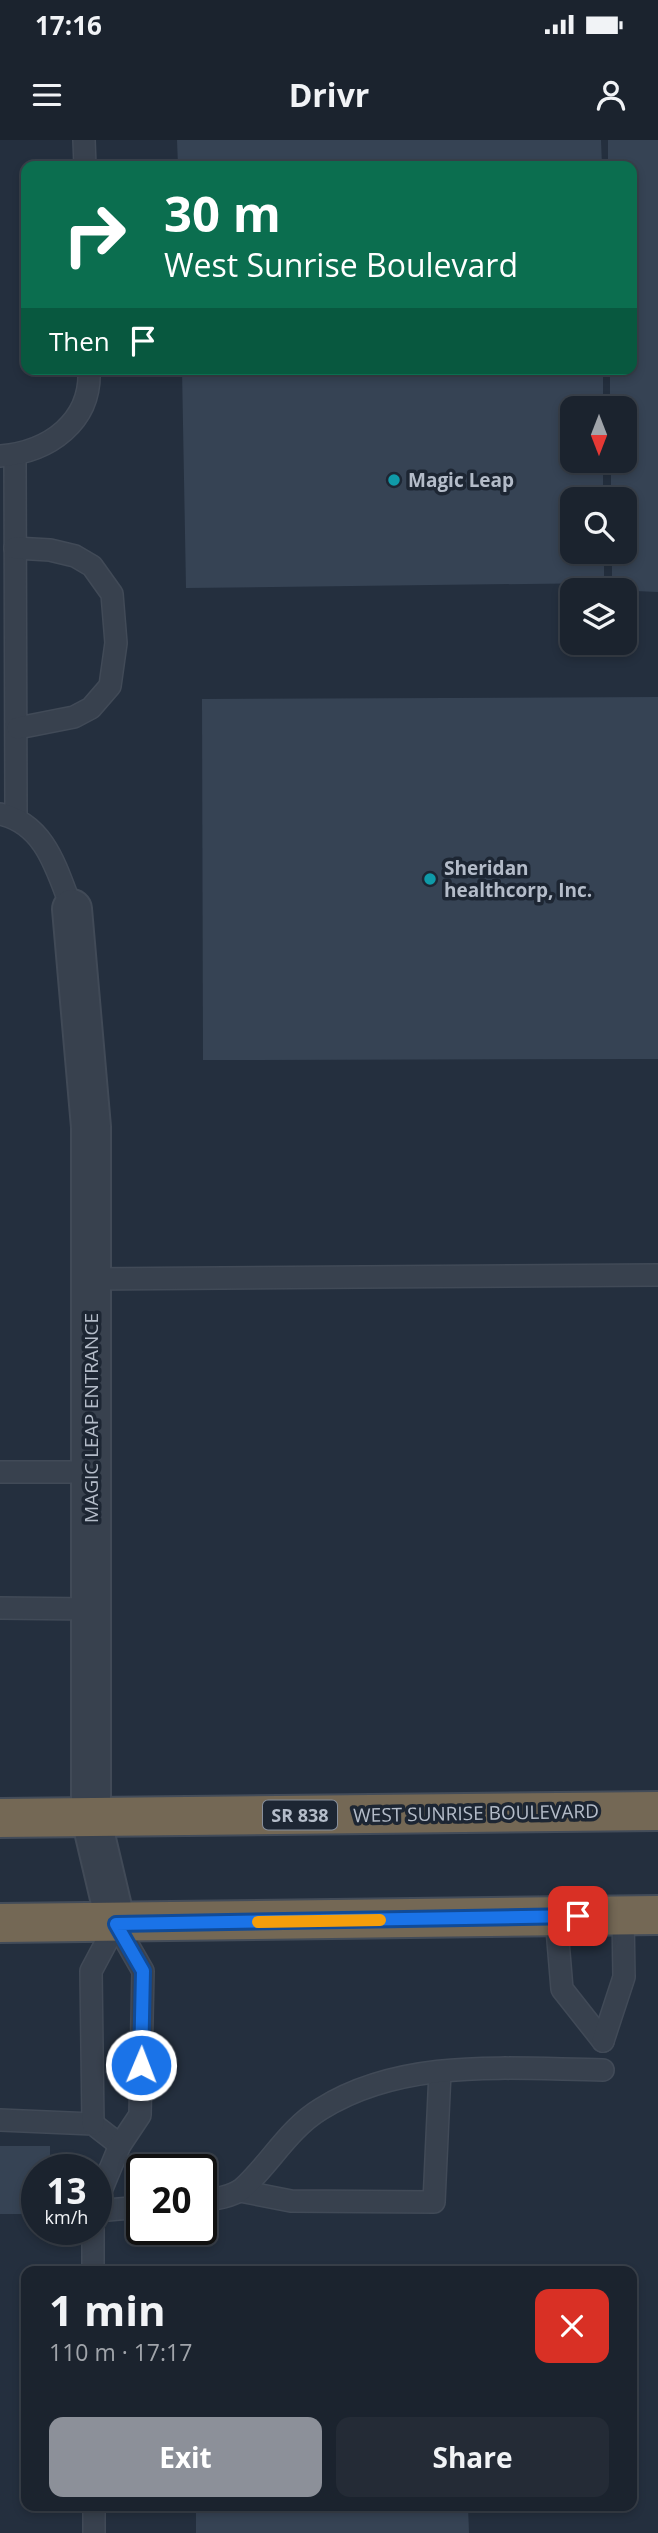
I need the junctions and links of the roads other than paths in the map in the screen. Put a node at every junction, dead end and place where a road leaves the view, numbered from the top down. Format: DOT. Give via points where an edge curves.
graph roads {
  1 [pos="84,140"];
  2 [pos="85,161"];
  3 [pos="89,375"];
  4 [pos="8,455"];
  5 [pos="15,548"];
  6 [pos="8,641"];
  7 [pos="18,728"];
  8 [pos="8,816"];
  9 [pos="72,909"];
  10 [pos="658,1275"];
  11 [pos="90,1279"];
  12 [pos="0,1472"];
  13 [pos="92,1472"];
  14 [pos="0,1608"];
  15 [pos="90,1609"];
  16 [pos="658,1811"];
  17 [pos="0,1818"];
  18 [pos="91,1818"];
  19 [pos="641,1915"];
  20 [pos="556,1917"];
  21 [pos="0,1923"];
  22 [pos="116,1924"];
  23 [pos="603,2070"];
  24 [pos="440,2072"];
  25 [pos="0,2120"];
  26 [pos="93,2124"];
  27 [pos="120,2145"];
  28 [pos="112,2164"];
  29 [pos="240,2191"];
  30 [pos="217,2197"];
  31 [pos="93,2245"];
  32 [pos="93,2266"];
  33 [pos="94,2511"];
  34 [pos="94,2533"];
  1 -- 2 [label="lane"];
  3 -- 4 [label="lane" via="80,416 55,438"];
  4 -- 5 [label="lane"];
  5 -- 6 [label="lane"];
  5 -- 7 [label="lane" via="50,550 92,566 112,594 116,643 110,686 91,708 74,717"];
  6 -- 7 [label="lane"];
  7 -- 8 [label="lane"];
  8 -- 9 [label="lane" via="47,845"];
  9 -- 11 [label="street, MAGIC LEAP ENTRANCE" via="91,1127"];
  10 -- 11 [label="lane"];
  11 -- 13 [label="street, MAGIC LEAP ENTRANCE"];
  12 -- 13 [label="lane"];
  13 -- 15 [label="street, MAGIC LEAP ENTRANCE"];
  14 -- 15 [label="lane"];
  15 -- 18 [label="street, MAGIC LEAP ENTRANCE"];
  16 -- 18 [label="highway, WEST SUNRISE BOULEVARD / SR 838"];
  17 -- 18 [label="highway, WEST SUNRISE BOULEVARD / SR 838"];
  18 -- 22 [label="street, MAGIC LEAP ENTRANCE"];
  19 -- 20 [label="highway"];
  19 -- 20 [label="lane" via="603,2040 562,1989"];
  20 -- 22 [label="highway"];
  21 -- 22 [label="highway"];
  22 -- 26 [label="lane" via="90,1970"];
  22 -- 27 [label="lane" via="143,1971 140,2115"];
  23 -- 24 [label="lane"];
  24 -- 29 [label="lane" via="382,2081 320,2109 277,2147"];
  24 -- 29 [label="lane" via="434,2202 290,2201"];
  25 -- 26 [label="lane"];
  26 -- 27 [label="lane"];
  27 -- 28 [label="lane"];
  29 -- 30 [label="lane"];
  31 -- 32 [label="lane"];
  33 -- 34 [label="lane"];
}
